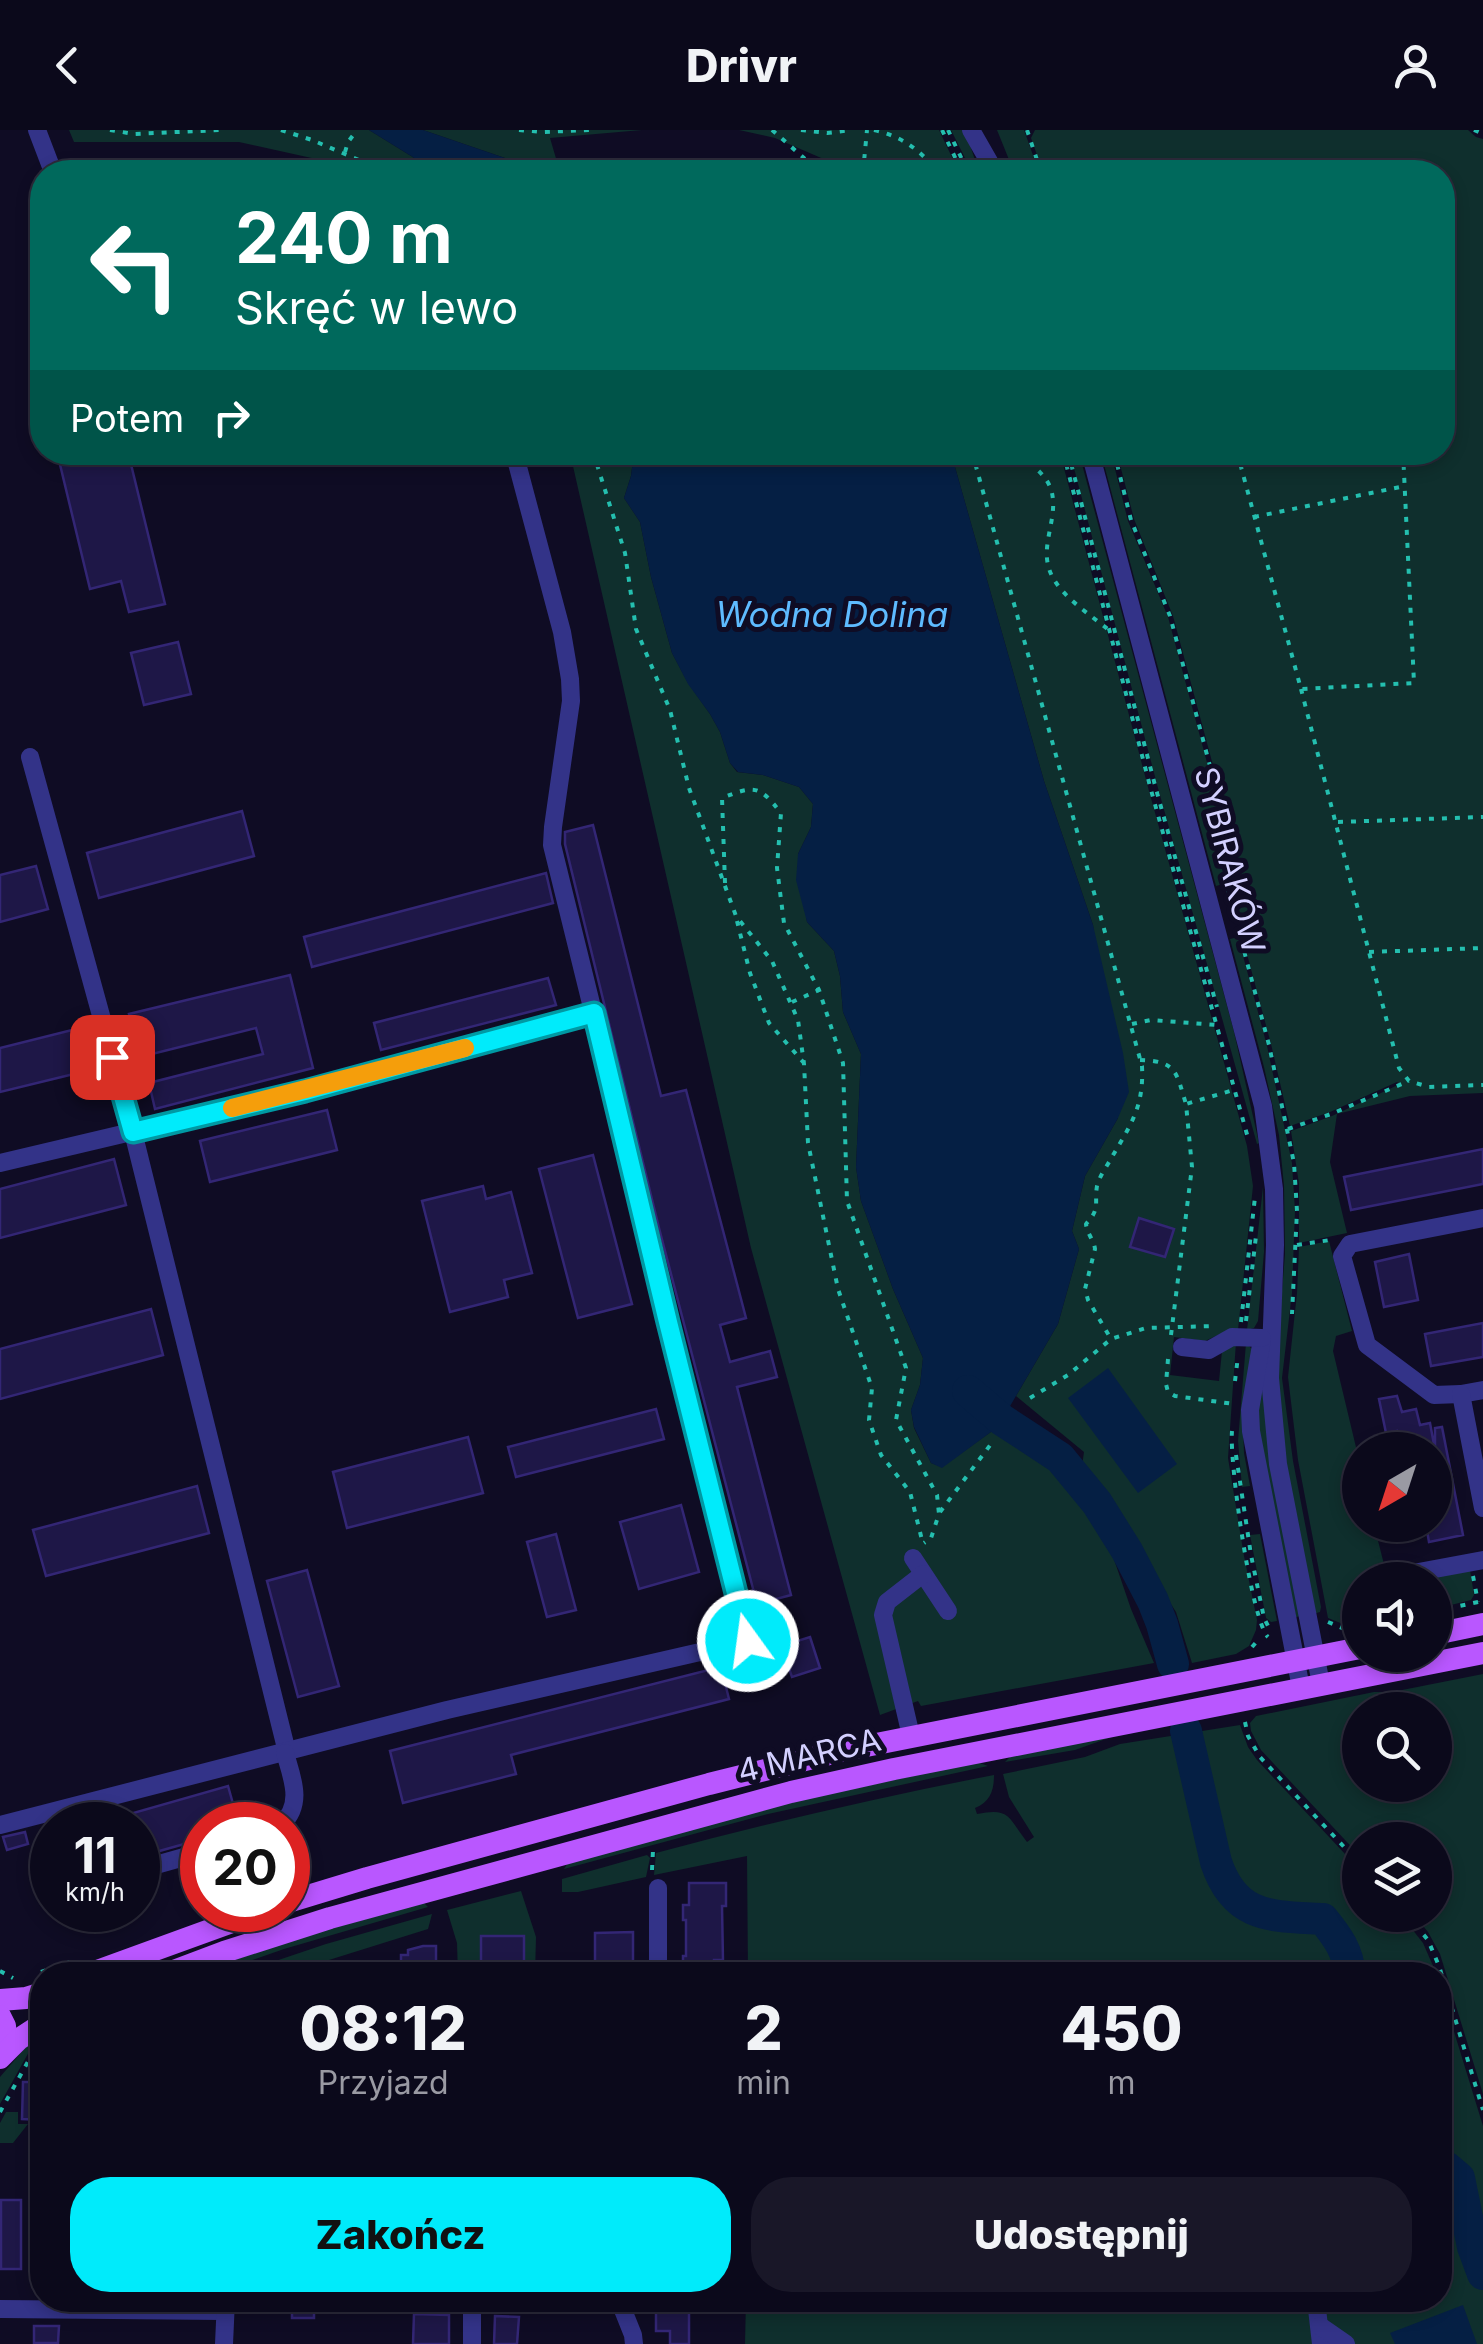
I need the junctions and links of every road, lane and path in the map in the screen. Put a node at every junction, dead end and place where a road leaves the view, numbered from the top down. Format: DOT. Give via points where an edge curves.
graph roads {
  1 [pos="37,130"];
  2 [pos="110,130"];
  3 [pos="220,130"];
  4 [pos="281,130"];
  5 [pos="358,130"];
  6 [pos="519,130"];
  7 [pos="591,130"];
  8 [pos="772,130"];
  9 [pos="801,130"];
  10 [pos="852,130"];
  11 [pos="870,130"];
  12 [pos="945,130"];
  13 [pos="972,130"];
  14 [pos="982,130"];
  15 [pos="1030,130"];
  16 [pos="1474,130"];
  17 [pos="1483,134"];
  18 [pos="344,153"];
  19 [pos="48,160"];
  20 [pos="360,160"];
  21 [pos="803,160"];
  22 [pos="865,160"];
  23 [pos="928,160"];
  24 [pos="959,160"];
  25 [pos="990,160"];
  26 [pos="993,160"];
  27 [pos="1037,160"];
  28 [pos="517,465"];
  29 [pos="597,465"];
  30 [pos="976,465"];
  31 [pos="1032,465"];
  32 [pos="1068,465"];
  33 [pos="1069,465"];
  34 [pos="1093,465"];
  35 [pos="1240,465"];
  36 [pos="1404,465"];
  37 [pos="1405,486"];
  38 [pos="1254,516"];
  39 [pos="1110,632"];
  40 [pos="1116,638"];
  41 [pos="1302,689"];
  42 [pos="30,757"];
  43 [pos="1483,817"];
  44 [pos="1336,822"];
  45 [pos="725,888"];
  46 [pos="736,916"];
  47 [pos="1483,948"];
  48 [pos="1369,952"];
  49 [pos="819,990"];
  50 [pos="790,1003"];
  51 [pos="594,1013"];
  52 [pos="1130,1025"];
  53 [pos="1219,1025"];
  54 [pos="1140,1060"];
  55 [pos="804,1064"];
  56 [pos="1409,1081"];
  57 [pos="1483,1085"];
  58 [pos="1237,1089"];
  59 [pos="1186,1104"];
  60 [pos="1288,1129"];
  61 [pos="133,1132"];
  62 [pos="1252,1145"];
  63 [pos="0,1163"];
  64 [pos="1258,1187"];
  65 [pos="1483,1218"];
  66 [pos="1297,1246"];
  67 [pos="1342,1261"];
  68 [pos="1272,1288"];
  69 [pos="1226,1326"];
  70 [pos="1172,1328"];
  71 [pos="1241,1328"];
  72 [pos="1262,1338"];
  73 [pos="1112,1339"];
  74 [pos="1239,1342"];
  75 [pos="1182,1347"];
  76 [pos="1234,1388"];
  77 [pos="1483,1390"];
  78 [pos="1461,1394"];
  79 [pos="1030,1398"];
  80 [pos="1238,1404"];
  81 [pos="1232,1422"];
  82 [pos="994,1440"];
  83 [pos="1483,1508"];
  84 [pos="939,1514"];
  85 [pos="920,1559"];
  86 [pos="1477,1561"];
  87 [pos="1452,1566"];
  88 [pos="1481,1609"];
  89 [pos="1452,1610"];
  90 [pos="948,1611"];
  91 [pos="1324,1620"];
  92 [pos="1452,1625"];
  93 [pos="1342,1631"];
  94 [pos="1268,1632"];
  95 [pos="1342,1646"];
  96 [pos="1483,1653"];
  97 [pos="1305,1659"];
  98 [pos="1311,1686"];
  99 [pos="1244,1718"];
  100 [pos="911,1736"];
  101 [pos="286,1752"];
  102 [pos="294,1802"];
  103 [pos="0,1825"];
  104 [pos="1342,1845"];
  105 [pos="658,1888"];
  106 [pos="310,1895"];
  107 [pos="204,1932"];
  108 [pos="1421,1932"];
  109 [pos="122,1962"];
  110 [pos="197,1962"];
  111 [pos="658,1962"];
  112 [pos="1437,1962"];
  113 [pos="0,1970"];
  114 [pos="18,1979"];
  115 [pos="30,1996"];
  116 [pos="0,2000"];
  117 [pos="1452,2009"];
  118 [pos="0,2016"];
  119 [pos="30,2037"];
  120 [pos="4,2054"];
  121 [pos="30,2054"];
  122 [pos="1483,2110"];
  123 [pos="0,2112"];
  124 [pos="30,2308"];
  125 [pos="0,2309"];
  126 [pos="225,2312"];
  127 [pos="472,2312"];
  128 [pos="624,2312"];
  129 [pos="1320,2335"];
  130 [pos="224,2344"];
  131 [pos="472,2344"];
  132 [pos="634,2344"];
  133 [pos="1346,2344"];
  1 -- 19 [label="street"];
  2 -- 3 [label="path"];
  4 -- 18 [label="path"];
  5 -- 18 [label="path"];
  6 -- 7 [label="path"];
  8 -- 21 [label="path"];
  9 -- 10 [label="path"];
  11 -- 22 [label="path"];
  11 -- 23 [label="path" via="891,134"];
  12 -- 24 [label="path"];
  13 -- 25 [label="street"];
  14 -- 26 [label="street"];
  15 -- 27 [label="path"];
  16 -- 17 [label="path"];
  18 -- 20 [label="path"];
  28 -- 51 [label="street" via="570,679 552,845"];
  29 -- 45 [label="path" via="625,552 636,630 670,710"];
  30 -- 52 [label="path"];
  31 -- 39 [label="path" via="1054,504 1050,572"];
  32 -- 39 [label="path"];
  33 -- 40 [label="path"];
  34 -- 68 [label="street, SYBIRAKÓW" via="1260,1090 1274,1189"];
  35 -- 38 [label="path"];
  36 -- 37 [label="path"];
  37 -- 38 [label="path"];
  37 -- 41 [label="path" via="1414,683"];
  38 -- 41 [label="path"];
  39 -- 40 [label="path"];
  39 -- 53 [label="path"];
  40 -- 53 [label="path"];
  41 -- 44 [label="path"];
  42 -- 61 [label="street"];
  43 -- 44 [label="path"];
  44 -- 48 [label="path"];
  45 -- 46 [label="path"];
  45 -- 49 [label="path" via="722,798 746,789 766,793 782,813 777,868 784,923"];
  46 -- 50 [label="path" via="772,961"];
  46 -- 55 [label="path" via="769,1023"];
  47 -- 48 [label="path"];
  48 -- 56 [label="path" via="1399,1068"];
  49 -- 50 [label="path"];
  49 -- 84 [label="path" via="843,1063 847,1201 906,1368 896,1420 937,1495"];
  50 -- 55 [label="path"];
  51 -- 61 [label="street"];
  51 -- 101 [label="street" via="748,1641"];
  52 -- 53 [label="path"];
  52 -- 54 [label="path"];
  53 -- 58 [label="path"];
  54 -- 59 [label="path" via="1170,1067"];
  54 -- 73 [label="path" via="1143,1090 1134,1118 1097,1184 1098,1202 1086,1224 1095,1250 1085,1289"];
  55 -- 85 [label="path" via="808,1143 838,1289 872,1388 869,1420 881,1455 910,1492"];
  56 -- 57 [label="path"];
  56 -- 60 [label="path"];
  58 -- 59 [label="path"];
  58 -- 62 [label="path"];
  59 -- 70 [label="path" via="1192,1167"];
  61 -- 63 [label="street"];
  61 -- 101 [label="street"];
  64 -- 71 [label="path"];
  65 -- 67 [label="street" via="1350,1244"];
  66 -- 67 [label="path" via="1330,1239"];
  67 -- 78 [label="street" via="1367,1345 1434,1395"];
  68 -- 72 [label="street, SYBIRAKÓW"];
  68 -- 97 [label="street, SYBIRAKÓW" via="1275,1447"];
  69 -- 70 [label="path"];
  70 -- 73 [label="path"];
  70 -- 80 [label="path" via="1168,1392"];
  72 -- 75 [label="street" via="1232,1336 1209,1350"];
  72 -- 97 [label="street, SYBIRAKÓW" via="1250,1419"];
  73 -- 79 [label="path"];
  74 -- 76 [label="path"];
  77 -- 78 [label="street"];
  78 -- 83 [label="street"];
  81 -- 94 [label="path" via="1235,1488 1259,1619"];
  82 -- 84 [label="path"];
  84 -- 85 [label="path"];
  85 -- 90 [label="street"];
  85 -- 100 [label="street" via="884,1615"];
  86 -- 87 [label="street"];
  86 -- 88 [label="path"];
  88 -- 89 [label="path"];
  88 -- 92 [label="main road"];
  91 -- 93 [label="path"];
  95 -- 97 [label="main road, 4 MARCA"];
  96 -- 98 [label="main road, 4 MARCA"];
  97 -- 98 [label="street, SYBIRAKÓW"];
  97 -- 100 [label="main road, 4 MARCA"];
  98 -- 110 [label="main road, 4 MARCA" via="746,1803 330,1918"];
  99 -- 104 [label="path" via="1257,1753"];
  100 -- 106 [label="main road, 4 MARCA" via="709,1784"];
  101 -- 102 [label="street"];
  101 -- 103 [label="street"];
  105 -- 111 [label="street"];
  107 -- 109 [label="main road"];
  108 -- 112 [label="path"];
  113 -- 114 [label="path"];
  115 -- 116 [label="main road"];
  117 -- 122 [label="path"];
  118 -- 120 [label="main road"];
  119 -- 120 [label="main road"];
  121 -- 123 [label="path"];
  124 -- 125 [label="street"];
  126 -- 130 [label="street"];
  127 -- 131 [label="street"];
  128 -- 132 [label="street"];
  129 -- 133 [label="street"];
}
